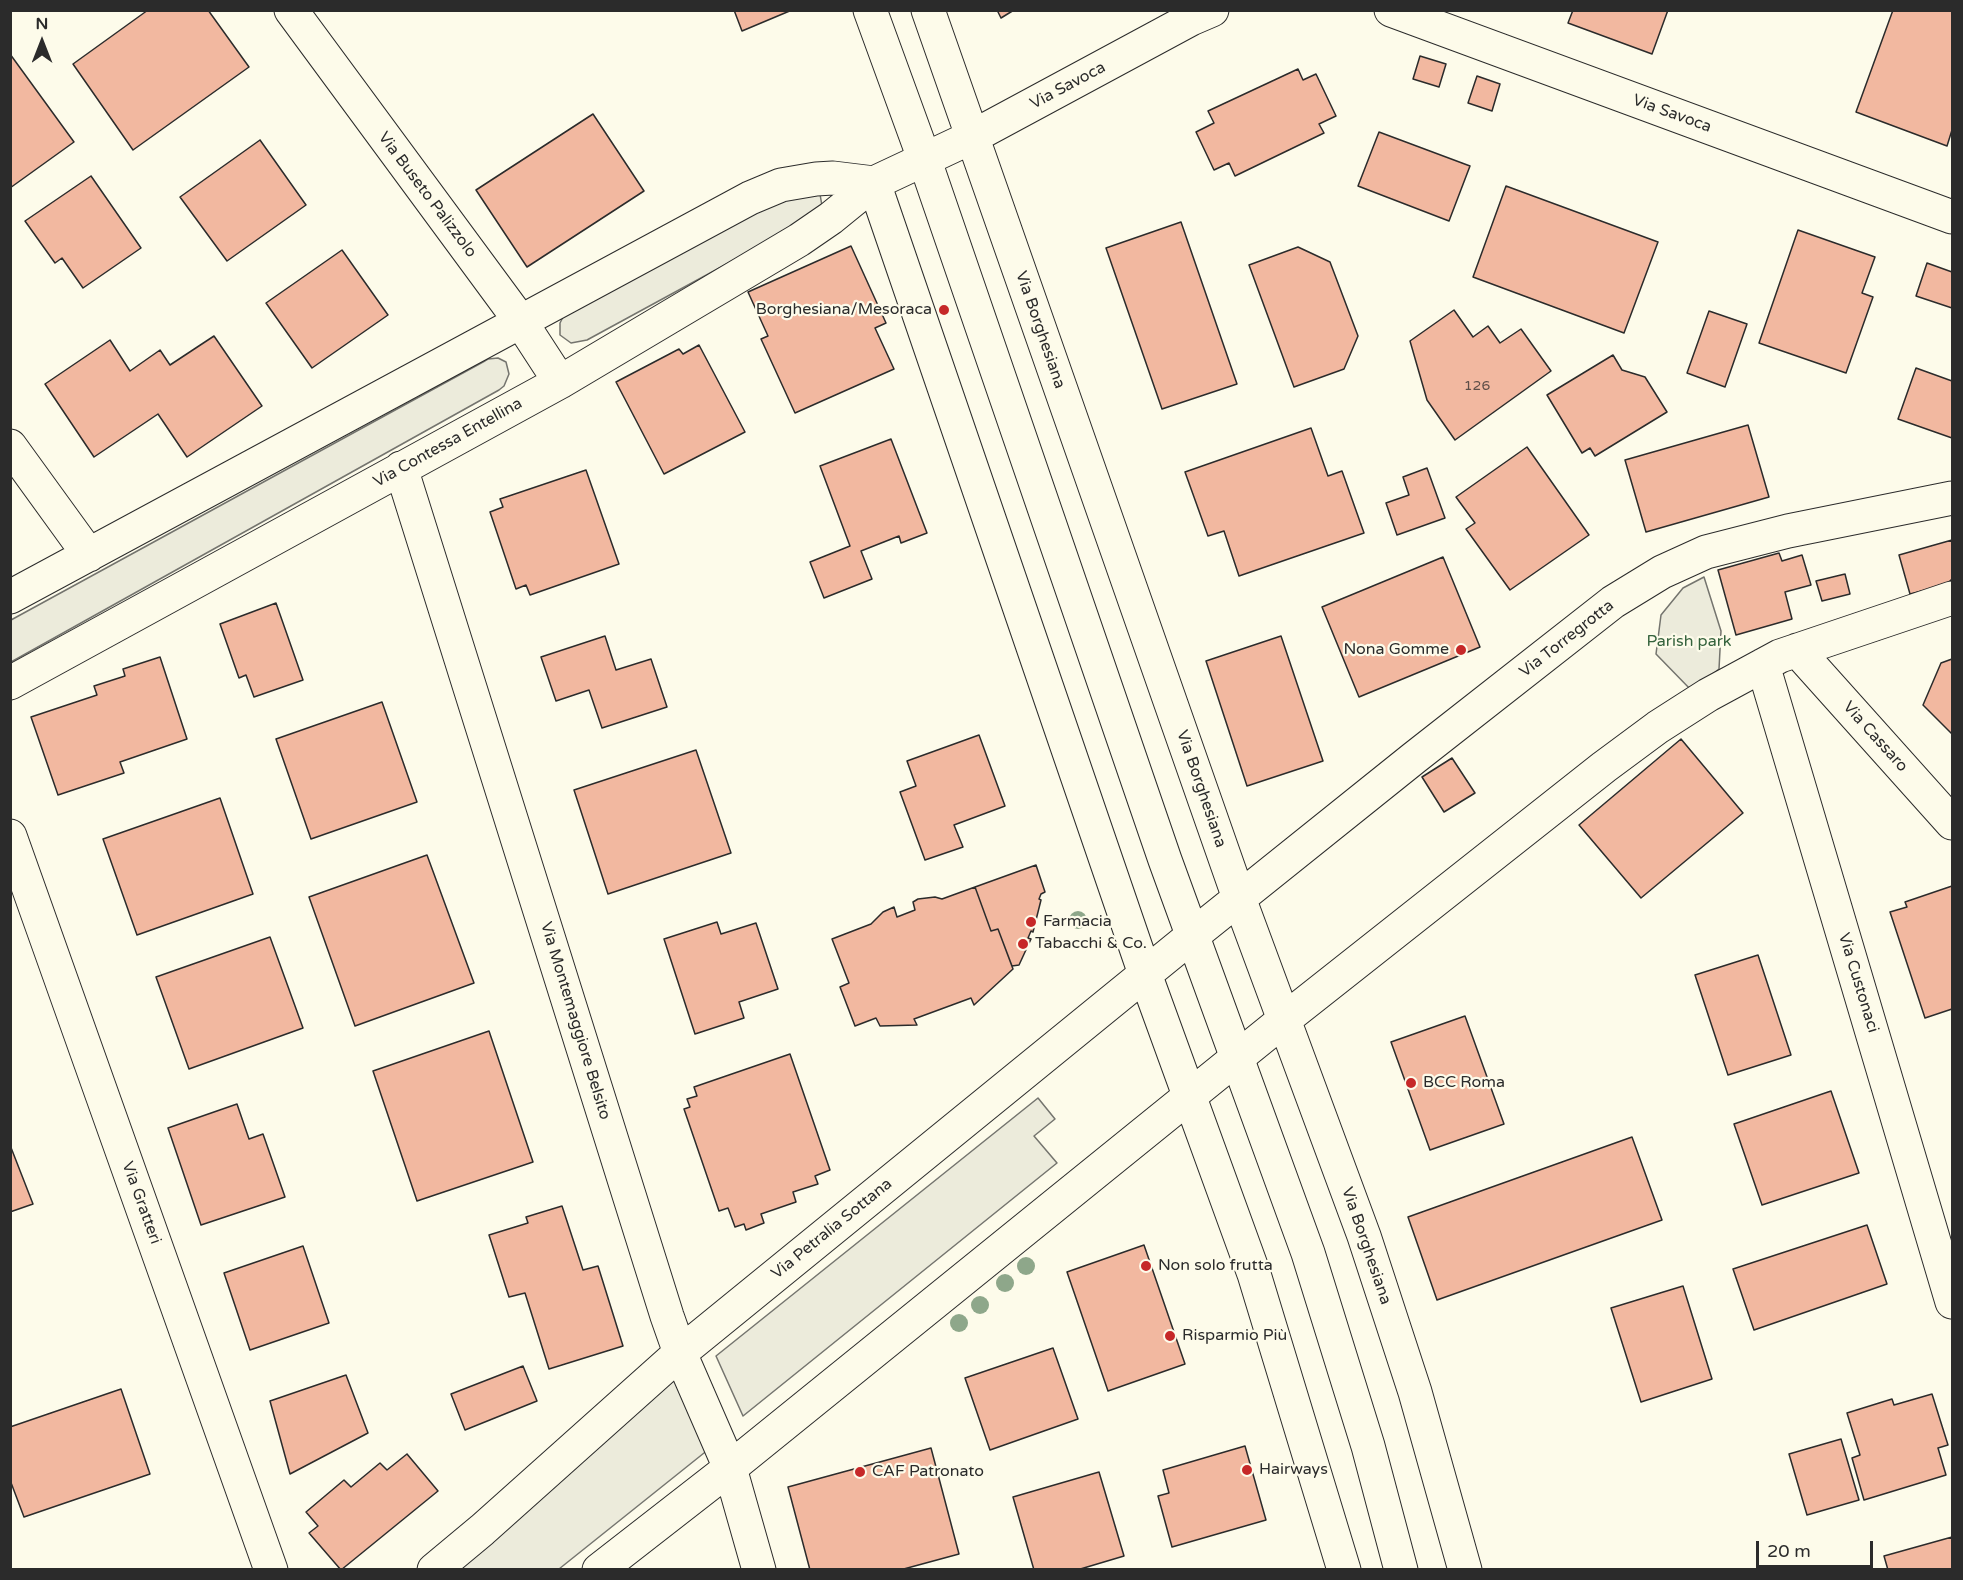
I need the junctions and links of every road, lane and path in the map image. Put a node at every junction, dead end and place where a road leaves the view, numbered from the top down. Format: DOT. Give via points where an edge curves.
graph roads {
  1 [pos="291,10"];
  2 [pos="870,10"];
  3 [pos="928,10"];
  4 [pos="1212,10"];
  5 [pos="1391,10"];
  6 [pos="972,137"];
  7 [pos="925,161"];
  8 [pos="874,183"];
  9 [pos="1953,217"];
  10 [pos="521,322"];
  11 [pos="560,382"];
  12 [pos="10,446"];
  13 [pos="401,468"];
  14 [pos="1953,498"];
  15 [pos="89,555"];
  16 [pos="10,597"];
  17 [pos="1953,598"];
  18 [pos="1797,650"];
  19 [pos="1763,665"];
  20 [pos="10,683"];
  21 [pos="1953,823"];
  22 [pos="10,836"];
  23 [pos="1239,898"];
  24 [pos="1192,936"];
  25 [pos="1145,974"];
  26 [pos="1285,1019"];
  27 [pos="1236,1058"];
  28 [pos="1190,1095"];
  29 [pos="1953,1302"];
  30 [pos="680,1353"];
  31 [pos="730,1468"];
  32 [pos="271,1569"];
  33 [pos="434,1569"];
  34 [pos="599,1569"];
  35 [pos="759,1569"];
  36 [pos="1344,1569"];
  37 [pos="1401,1569"];
  38 [pos="1465,1569"];
  1 -- 10 [label="street, Via Buseto Palizzolo"];
  2 -- 7 [label="street"];
  3 -- 6 [label="street, Via Borghesiana"];
  4 -- 6 [label="street, Via Savoca"];
  5 -- 9 [label="street, Via Savoca"];
  6 -- 7 [label="street, Via Savoca"];
  6 -- 23 [label="street, Via Borghesiana"];
  7 -- 8 [label="street, Via Contessa Entellina"];
  7 -- 24 [label="street"];
  8 -- 10 [label="street" via="833,178 781,185"];
  8 -- 11 [label="street, Via Contessa Entellina" via="799,240"];
  8 -- 25 [label="street"];
  10 -- 11 [label="street, Via Buseto Palizzolo"];
  10 -- 15 [label="street"];
  11 -- 13 [label="street, Via Contessa Entellina"];
  12 -- 15 [label="street"];
  13 -- 20 [label="street, Via Contessa Entellina"];
  13 -- 30 [label="street, Via Montemaggiore Belsito"];
  14 -- 23 [label="street, Via Torregrotta" via="1759,537 1695,556 1653,576 1613,602"];
  15 -- 16 [label="street"];
  17 -- 18 [label="street"];
  18 -- 19 [label="street"];
  18 -- 21 [label="street, Via Cassaro"];
  19 -- 26 [label="street" via="1700,700 1612,761"];
  19 -- 29 [label="street, Via Custonaci"];
  22 -- 32 [label="street, Via Gratteri"];
  23 -- 24 [label="street, Via Petralia Sottana"];
  23 -- 26 [label="street, Via Borghesiana"];
  24 -- 25 [label="street, Via Petralia Sottana"];
  24 -- 27 [label="street"];
  25 -- 28 [label="street"];
  25 -- 30 [label="street, Via Petralia Sottana"];
  26 -- 27 [label="street"];
  26 -- 38 [label="street, Via Borghesiana" via="1399,1340"];
  27 -- 28 [label="street"];
  27 -- 37 [label="street" via="1308,1253 1368,1446"];
  28 -- 31 [label="street"];
  28 -- 36 [label="street" via="1254,1274"];
  30 -- 31 [label="street, Via Montemaggiore Belsito"];
  30 -- 33 [label="street, Via Petralia Sottana"];
  31 -- 34 [label="street"];
  31 -- 35 [label="street, Via Montemaggiore Belsito"];
}
